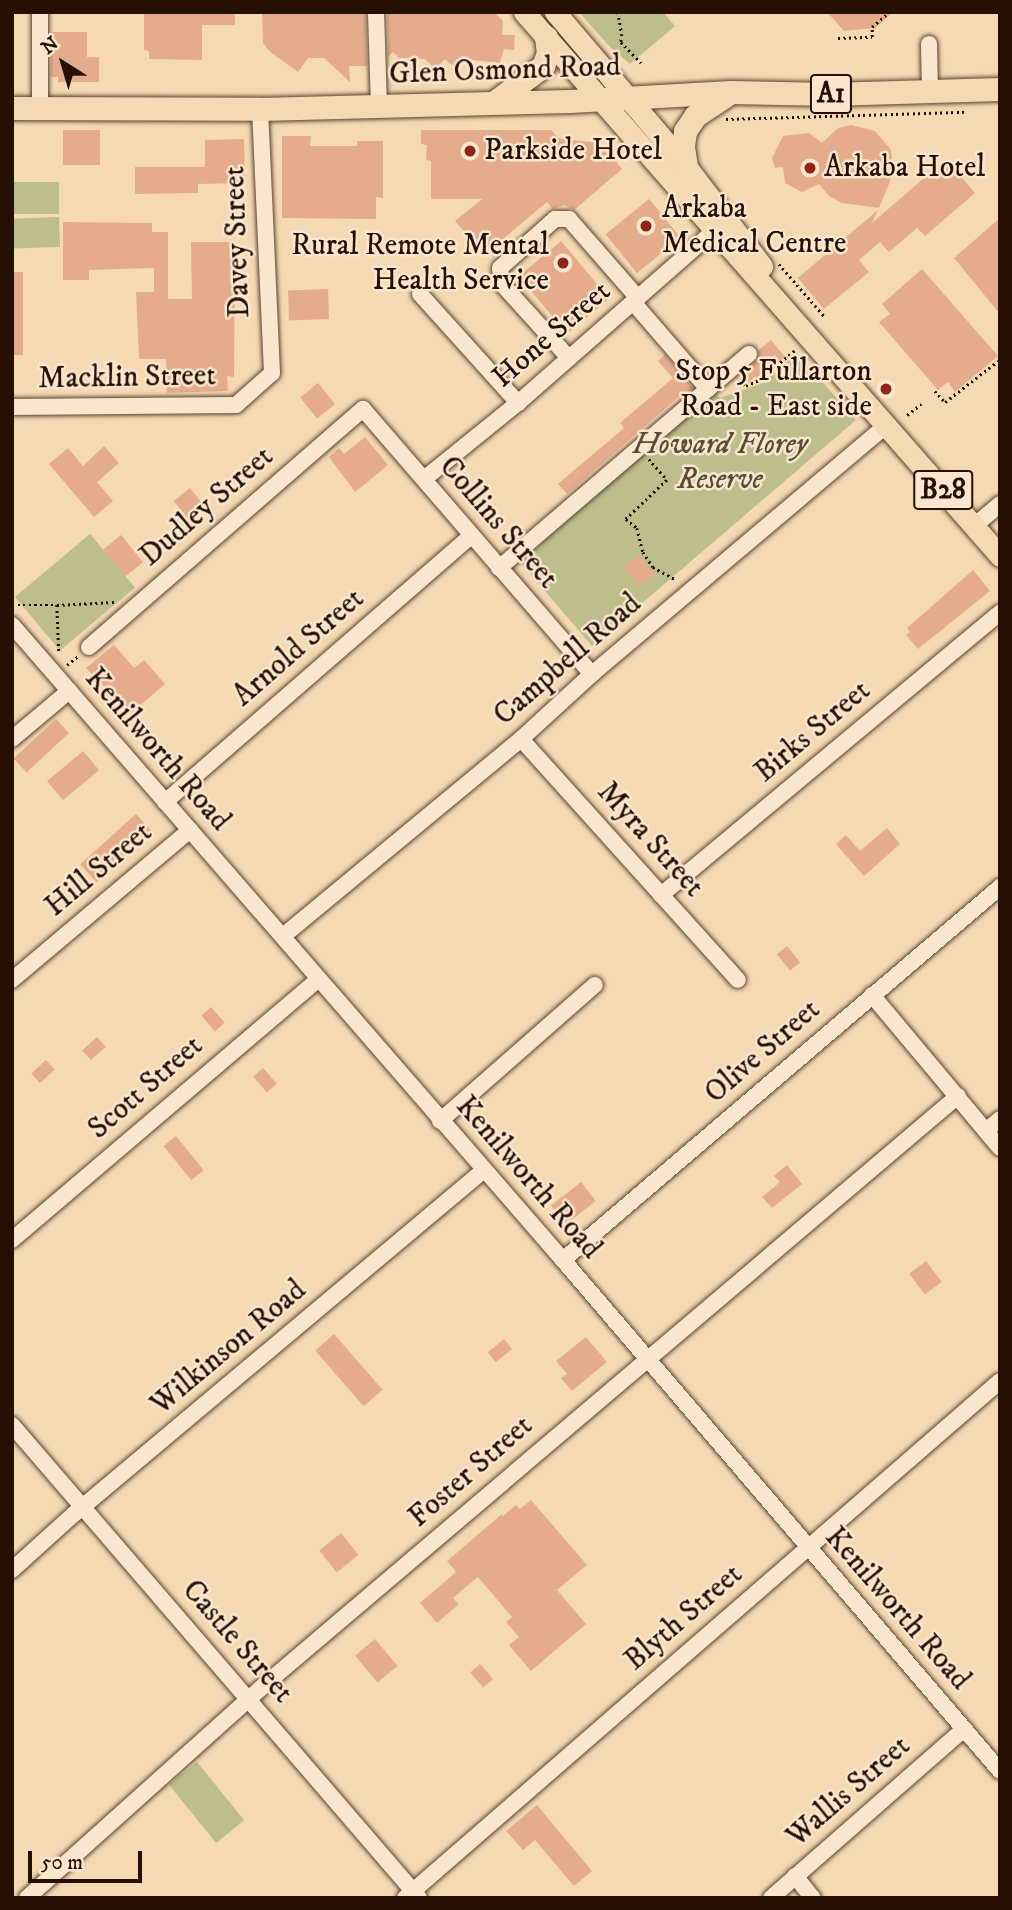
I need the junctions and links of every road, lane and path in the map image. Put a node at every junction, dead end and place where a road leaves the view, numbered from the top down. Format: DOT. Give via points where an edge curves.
graph roads {
  1 [pos="40,12"];
  2 [pos="376,12"];
  3 [pos="524,12"];
  4 [pos="555,12"];
  5 [pos="618,12"];
  6 [pos="888,12"];
  7 [pos="546,37"];
  8 [pos="838,38"];
  9 [pos="929,44"];
  10 [pos="641,63"];
  11 [pos="1000,89"];
  12 [pos="731,92"];
  13 [pos="930,92"];
  14 [pos="628,98"];
  15 [pos="600,100"];
  16 [pos="496,101"];
  17 [pos="379,107"];
  18 [pos="12,108"];
  19 [pos="40,108"];
  20 [pos="260,109"];
  21 [pos="967,112"];
  22 [pos="720,119"];
  23 [pos="686,166"];
  24 [pos="714,231"];
  25 [pos="778,263"];
  26 [pos="420,294"];
  27 [pos="636,300"];
  28 [pos="825,317"];
  29 [pos="798,348"];
  30 [pos="825,353"];
  31 [pos="749,354"];
  32 [pos="569,358"];
  33 [pos="998,361"];
  34 [pos="732,369"];
  35 [pos="272,373"];
  36 [pos="708,389"];
  37 [pos="936,391"];
  38 [pos="518,403"];
  39 [pos="920,404"];
  40 [pos="12,407"];
  41 [pos="363,409"];
  42 [pos="907,415"];
  43 [pos="887,425"];
  44 [pos="643,451"];
  45 [pos="424,479"];
  46 [pos="1000,504"];
  47 [pos="974,526"];
  48 [pos="471,536"];
  49 [pos="1000,556"];
  50 [pos="499,568"];
  51 [pos="675,579"];
  52 [pos="114,602"];
  53 [pos="18,605"];
  54 [pos="57,605"];
  55 [pos="1000,613"];
  56 [pos="12,625"];
  57 [pos="89,647"];
  58 [pos="59,653"];
  59 [pos="592,674"];
  60 [pos="55,675"];
  61 [pos="69,691"];
  62 [pos="12,739"];
  63 [pos="521,739"];
  64 [pos="165,802"];
  65 [pos="190,830"];
  66 [pos="1000,887"];
  67 [pos="661,895"];
  68 [pos="283,936"];
  69 [pos="12,980"];
  70 [pos="318,980"];
  71 [pos="738,980"];
  72 [pos="595,985"];
  73 [pos="872,995"];
  74 [pos="958,1096"];
  75 [pos="1000,1119"];
  76 [pos="440,1121"];
  77 [pos="986,1131"];
  78 [pos="1000,1148"];
  79 [pos="484,1170"];
  80 [pos="12,1240"];
  81 [pos="563,1260"];
  82 [pos="647,1358"];
  83 [pos="1000,1381"];
  84 [pos="12,1425"];
  85 [pos="83,1507"];
  86 [pos="807,1547"];
  87 [pos="12,1570"];
  88 [pos="251,1700"];
  89 [pos="964,1729"];
  90 [pos="1000,1771"];
  91 [pos="794,1876"];
  92 [pos="412,1895"];
  93 [pos="27,1898"];
  94 [pos="771,1898"];
  95 [pos="813,1898"];
  1 -- 19 [label="street"];
  2 -- 17 [label="street"];
  3 -- 7 [label="main road"];
  4 -- 14 [label="main road"];
  5 -- 10 [label="path" via="621,42"];
  6 -- 8 [label="path" via="872,27 872,37"];
  7 -- 15 [label="main road"];
  7 -- 16 [label="highway" via="548,53 543,66"];
  9 -- 13 [label="street"];
  11 -- 13 [label="highway, Glen Osmond Road / A1"];
  12 -- 13 [label="highway, Glen Osmond Road / A1"];
  12 -- 14 [label="highway, Glen Osmond Road / A1"];
  12 -- 23 [label="highway" via="695,116 685,131"];
  14 -- 15 [label="highway, Glen Osmond Road / A1"];
  14 -- 23 [label="main road, B28"];
  15 -- 16 [label="highway, Glen Osmond Road"];
  15 -- 24 [label="main road, B28"];
  16 -- 17 [label="highway, Glen Osmond Road"];
  17 -- 20 [label="highway, Glen Osmond Road"];
  18 -- 19 [label="highway, Glen Osmond Road"];
  19 -- 20 [label="highway, Glen Osmond Road"];
  20 -- 35 [label="street, Davey Street"];
  21 -- 22 [label="path"];
  23 -- 30 [label="main road, B28"];
  24 -- 27 [label="street, Hone Street"];
  24 -- 30 [label="main road, B28"];
  25 -- 28 [label="path"];
  26 -- 38 [label="street"];
  27 -- 32 [label="street, Hone Street"];
  27 -- 32 [label="street" via="569,219 555,219 500,268 502,284"];
  27 -- 36 [label="street"];
  29 -- 34 [label="path" via="746,386"];
  30 -- 43 [label="main road, B28"];
  31 -- 34 [label="street"];
  32 -- 38 [label="street, Hone Street"];
  33 -- 37 [label="path" via="945,402"];
  34 -- 36 [label="street"];
  35 -- 40 [label="street, Macklin Street" via="236,405"];
  36 -- 50 [label="street"];
  38 -- 45 [label="street, Hone Street"];
  39 -- 42 [label="path"];
  41 -- 45 [label="street, Collins Street"];
  41 -- 57 [label="street, Dudley Street"];
  43 -- 47 [label="main road, B28"];
  43 -- 59 [label="street, Campbell Road"];
  44 -- 51 [label="path" via="667,480 626,519 637,528 643,552 653,567"];
  45 -- 48 [label="street, Collins Street"];
  46 -- 47 [label="street"];
  47 -- 49 [label="main road, B28"];
  48 -- 50 [label="street, Collins Street"];
  48 -- 64 [label="street, Arnold Street"];
  50 -- 59 [label="street, Collins Street"];
  52 -- 54 [label="path"];
  53 -- 54 [label="path"];
  54 -- 58 [label="path"];
  55 -- 67 [label="street, Birks Street"];
  56 -- 60 [label="street, Kenilworth Road"];
  57 -- 60 [label="path"];
  59 -- 63 [label="street, Campbell Road"];
  60 -- 61 [label="street, Kenilworth Road"];
  61 -- 62 [label="street"];
  61 -- 64 [label="street, Kenilworth Road"];
  63 -- 67 [label="street, Myra Street"];
  63 -- 68 [label="street, Campbell Road"];
  64 -- 65 [label="street, Kenilworth Road"];
  65 -- 68 [label="street, Kenilworth Road"];
  65 -- 69 [label="street, Hill Street"];
  66 -- 73 [label="street, Olive Street"];
  67 -- 71 [label="street, Myra Street"];
  68 -- 70 [label="street, Kenilworth Road"];
  70 -- 76 [label="street, Kenilworth Road"];
  70 -- 80 [label="street, Scott Street"];
  72 -- 76 [label="street"];
  73 -- 74 [label="street"];
  73 -- 81 [label="street, Olive Street"];
  74 -- 77 [label="street"];
  74 -- 82 [label="street, Foster Street"];
  75 -- 77 [label="street"];
  76 -- 79 [label="street, Kenilworth Road"];
  77 -- 78 [label="street"];
  79 -- 81 [label="street, Kenilworth Road"];
  79 -- 85 [label="street, Wilkinson Road"];
  81 -- 82 [label="street, Kenilworth Road"];
  82 -- 86 [label="street, Kenilworth Road"];
  82 -- 88 [label="street, Foster Street"];
  83 -- 86 [label="street, Blyth Street"];
  84 -- 85 [label="street, Castle Street"];
  85 -- 87 [label="street, Wilkinson Road"];
  85 -- 88 [label="street, Castle Street"];
  86 -- 89 [label="street, Kenilworth Road"];
  86 -- 92 [label="street, Blyth Street"];
  88 -- 92 [label="street, Castle Street"];
  88 -- 93 [label="street, Foster Street"];
  89 -- 90 [label="street, Kenilworth Road"];
  89 -- 91 [label="street, Wallis Street"];
  91 -- 94 [label="street, Wallis Street"];
  91 -- 95 [label="street"];
}
